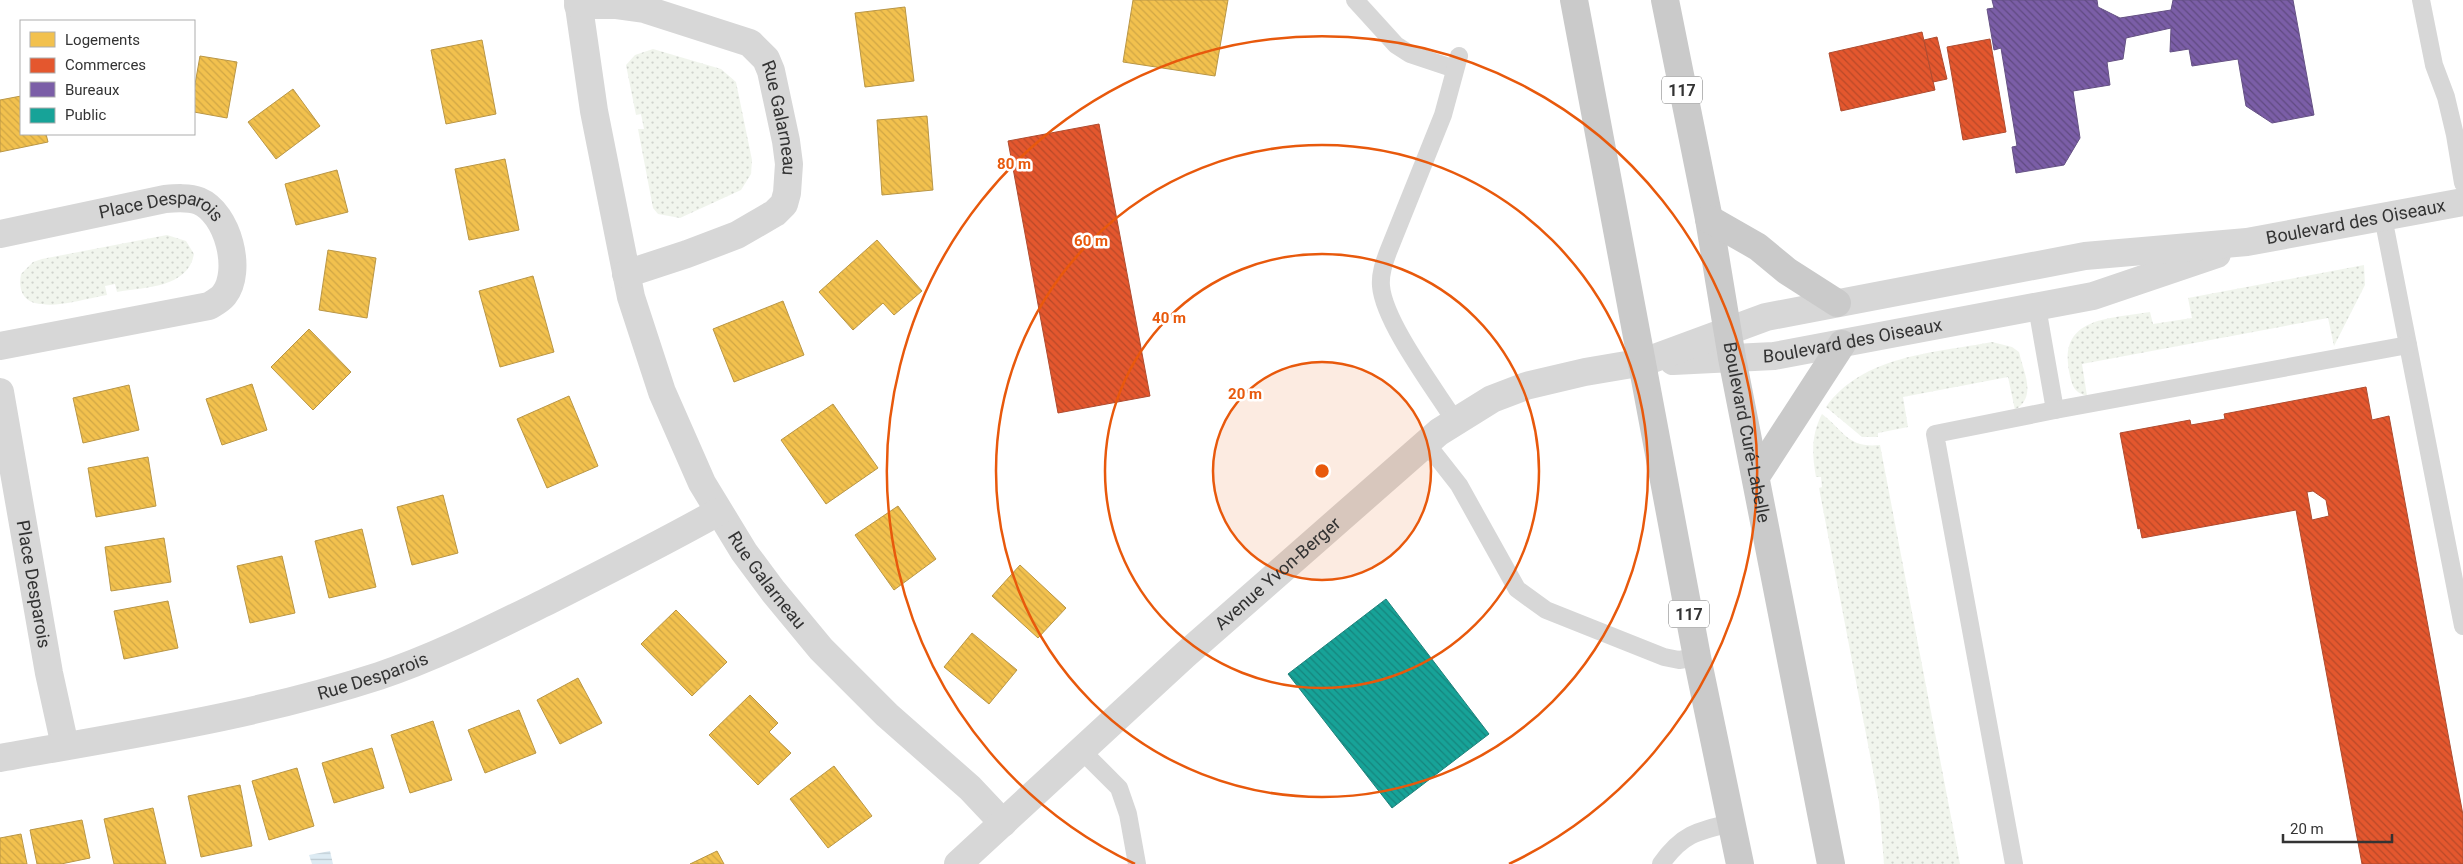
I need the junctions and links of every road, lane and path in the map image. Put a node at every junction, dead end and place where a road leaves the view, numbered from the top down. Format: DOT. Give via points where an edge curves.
graph roads {
  1 [pos="1355,0"];
  2 [pos="1574,0"];
  3 [pos="1665,0"];
  4 [pos="2421,0"];
  5 [pos="578,3"];
  6 [pos="2463,183"];
  7 [pos="2463,202"];
  8 [pos="2383,217"];
  9 [pos="1709,219"];
  10 [pos="0,234"];
  11 [pos="2246,242"];
  12 [pos="626,274"];
  13 [pos="1837,303"];
  14 [pos="2037,307"];
  15 [pos="1842,344"];
  16 [pos="1730,345"];
  17 [pos="2408,345"];
  18 [pos="0,346"];
  19 [pos="1644,362"];
  20 [pos="0,392"];
  21 [pos="2055,410"];
  22 [pos="1455,421"];
  23 [pos="1426,443"];
  24 [pos="1757,476"];
  25 [pos="718,512"];
  26 [pos="2463,626"];
  27 [pos="1697,657"];
  28 [pos="65,746"];
  29 [pos="1082,751"];
  30 [pos="0,758"];
  31 [pos="1732,823"];
  32 [pos="1002,824"];
  33 [pos="958,864"];
  34 [pos="1137,864"];
  35 [pos="1661,864"];
  36 [pos="1740,864"];
  37 [pos="1831,864"];
  38 [pos="2014,864"];
  1 -- 22 [label="lane" via="1396,45 1410,54 1457,62 1443,115 1388,252 1380,285 1386,309"];
  2 -- 19 [label="main road, 117"];
  3 -- 9 [label="main road, Boulevard Curé-Labelle / 117"];
  4 -- 6 [label="lane" via="2434,65 2455,135"];
  5 -- 12 [label="street, Rue Galarneau" via="594,111"];
  5 -- 12 [label="street, Rue Galarneau" via="644,9 750,43 766,59 771,71 786,141 789,164 787,193 784,204 775,213 737,235"];
  7 -- 8 [label="street, Boulevard des Oiseaux"];
  8 -- 11 [label="street, Boulevard des Oiseaux"];
  8 -- 17 [label="lane"];
  9 -- 13 [label="main road" via="1758,247 1787,271"];
  9 -- 16 [label="main road, Boulevard Curé-Labelle / 117"];
  10 -- 18 [label="street, Place Desparois" via="165,199 191,199 211,208 224,224 231,268 225,295 208,306"];
  11 -- 13 [label="street, Boulevard des Oiseaux" via="2085,256"];
  11 -- 14 [label="street, Boulevard des Oiseaux" via="2093,296"];
  12 -- 25 [label="street, Rue Galarneau" via="662,392"];
  13 -- 16 [label="street, Boulevard des Oiseaux" via="1766,317"];
  14 -- 15 [label="street, Boulevard des Oiseaux"];
  14 -- 21 [label="lane"];
  15 -- 16 [label="street, Boulevard des Oiseaux" via="1774,356"];
  15 -- 24 [label="main road"];
  16 -- 19 [label="street, Boulevard des Oiseaux"];
  16 -- 24 [label="main road, Boulevard Curé-Labelle / 117"];
  17 -- 21 [label="lane"];
  17 -- 26 [label="lane"];
  19 -- 22 [label="street, Avenue Yvon-Berger" via="1526,386 1492,399"];
  19 -- 27 [label="main road, 117"];
  20 -- 28 [label="street, Place Desparois"];
  21 -- 38 [label="lane" via="1935,434"];
  22 -- 23 [label="street, Avenue Yvon-Berger"];
  23 -- 27 [label="lane" via="1459,484 1517,589 1530,600 1546,610 1664,657 1679,660"];
  23 -- 29 [label="street, Avenue Yvon-Berger" via="1186,654"];
  24 -- 37 [label="main road, Boulevard Curé-Labelle / 117"];
  25 -- 28 [label="street, Rue Desparois" via="513,618 380,675 250,710"];
  25 -- 32 [label="street, Rue Galarneau" via="773,591 821,650 887,715 970,788"];
  27 -- 31 [label="main road, 117"];
  28 -- 30 [label="street, Rue Desparois"];
  29 -- 32 [label="street, Avenue Yvon-Berger"];
  29 -- 34 [label="lane" via="1119,788 1128,814"];
  31 -- 35 [label="lane" via="1696,831 1683,838"];
  31 -- 36 [label="main road, 117"];
  32 -- 33 [label="street, Avenue Yvon-Berger"];
}
